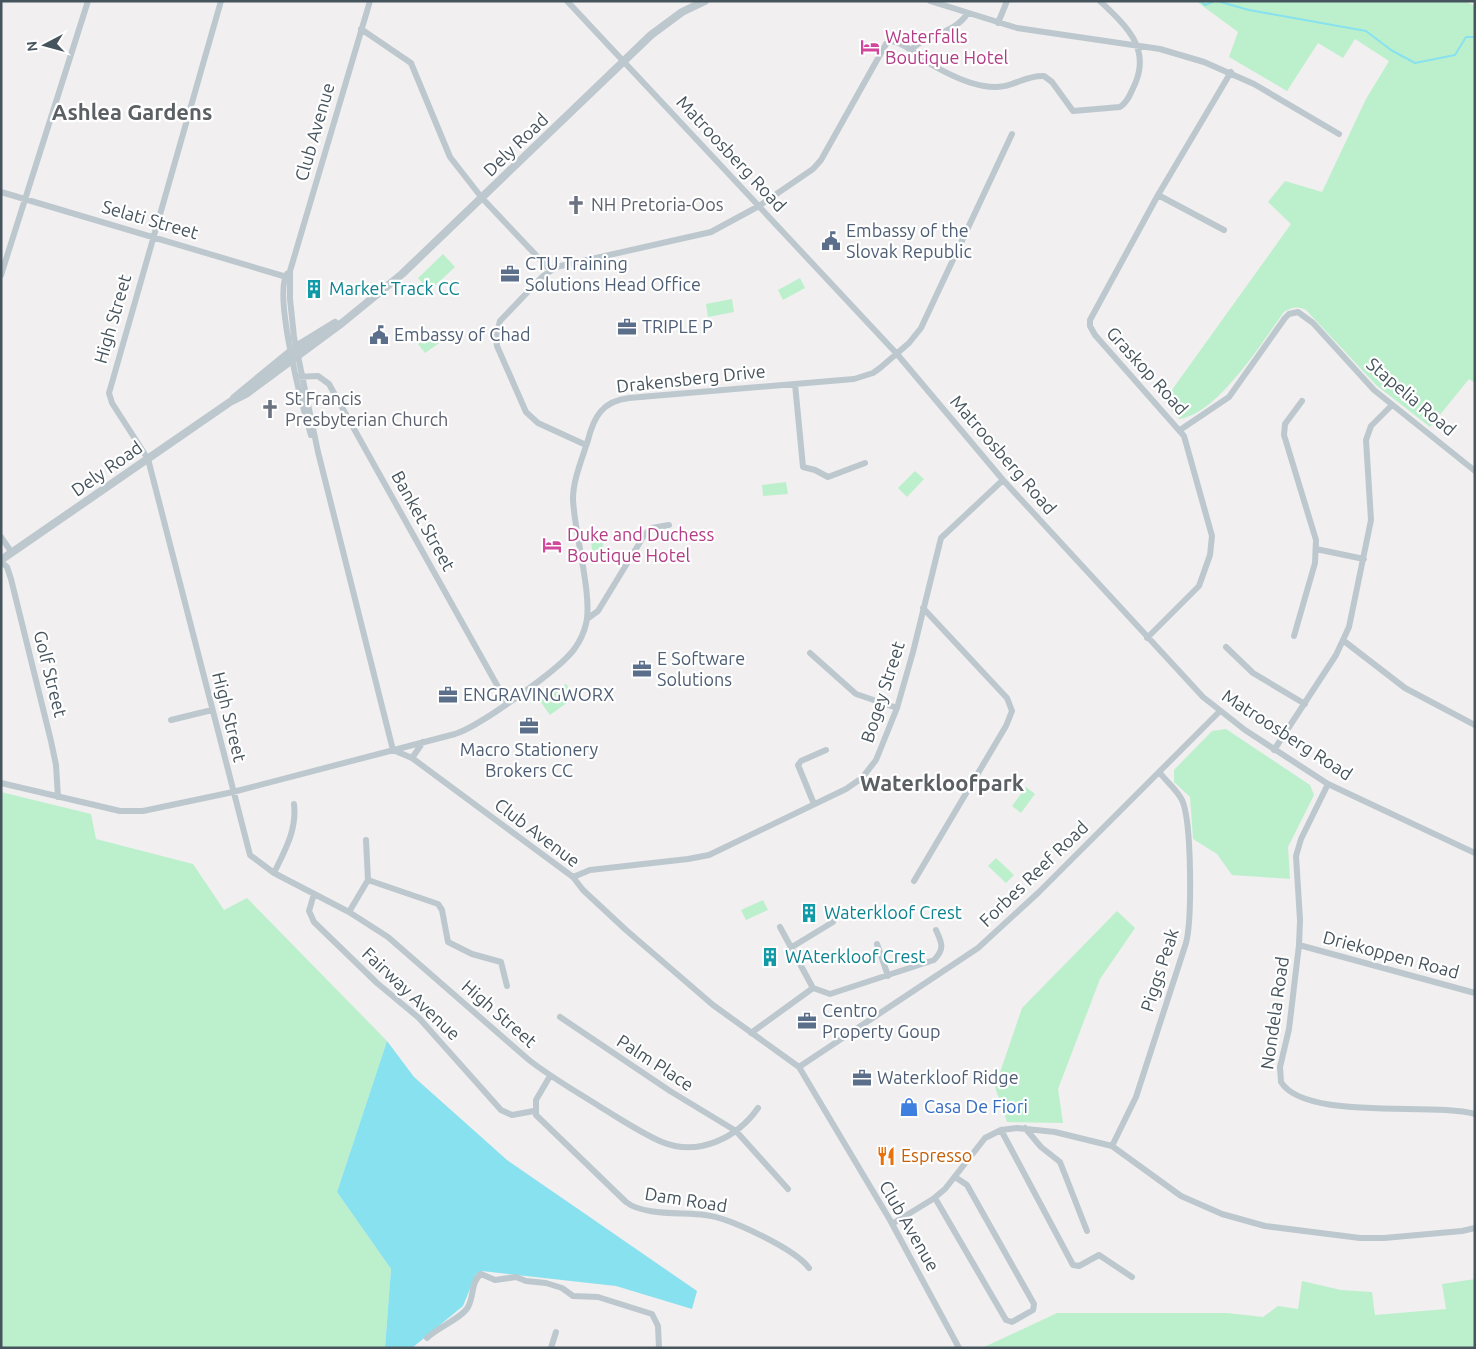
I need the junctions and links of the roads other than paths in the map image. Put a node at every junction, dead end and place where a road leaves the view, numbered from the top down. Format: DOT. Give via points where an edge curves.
graph roads {
  1 [pos="88,1"];
  2 [pos="221,1"];
  3 [pos="370,1"];
  4 [pos="567,1"];
  5 [pos="705,1"];
  6 [pos="930,1"];
  7 [pos="1007,1"];
  8 [pos="1100,1"];
  9 [pos="967,14"];
  10 [pos="998,23"];
  11 [pos="361,29"];
  12 [pos="1138,46"];
  13 [pos="912,49"];
  14 [pos="624,60"];
  15 [pos="1230,72"];
  16 [pos="1012,134"];
  17 [pos="1339,134"];
  18 [pos="1,192"];
  19 [pos="1158,195"];
  20 [pos="482,198"];
  21 [pos="24,199"];
  22 [pos="759,206"];
  23 [pos="1224,230"];
  24 [pos="153,236"];
  25 [pos="550,270"];
  26 [pos="1,275"];
  27 [pos="289,275"];
  28 [pos="294,353"];
  29 [pos="897,354"];
  30 [pos="299,377"];
  31 [pos="795,384"];
  32 [pos="1302,401"];
  33 [pos="1392,406"];
  34 [pos="1180,430"];
  35 [pos="586,445"];
  36 [pos="148,459"];
  37 [pos="865,464"];
  38 [pos="1475,472"];
  39 [pos="1003,480"];
  40 [pos="669,525"];
  41 [pos="1,536"];
  42 [pos="1316,549"];
  43 [pos="12,553"];
  44 [pos="1364,559"];
  45 [pos="1,561"];
  46 [pos="923,608"];
  47 [pos="587,619"];
  48 [pos="1294,636"];
  49 [pos="1147,638"];
  50 [pos="1344,641"];
  51 [pos="1226,648"];
  52 [pos="810,653"];
  53 [pos="508,702"];
  54 [pos="1305,704"];
  55 [pos="897,708"];
  56 [pos="212,710"];
  57 [pos="1220,712"];
  58 [pos="171,720"];
  59 [pos="1475,724"];
  60 [pos="423,742"];
  61 [pos="392,750"];
  62 [pos="826,750"];
  63 [pos="1274,750"];
  64 [pos="412,758"];
  65 [pos="1160,773"];
  66 [pos="1,783"];
  67 [pos="1328,784"];
  68 [pos="233,792"];
  69 [pos="58,797"];
  70 [pos="294,804"];
  71 [pos="814,804"];
  72 [pos="366,840"];
  73 [pos="1475,853"];
  74 [pos="274,873"];
  75 [pos="573,877"];
  76 [pos="368,880"];
  77 [pos="914,881"];
  78 [pos="314,894"];
  79 [pos="349,912"];
  80 [pos="833,922"];
  81 [pos="780,927"];
  82 [pos="936,930"];
  83 [pos="877,944"];
  84 [pos="1299,945"];
  85 [pos="792,947"];
  86 [pos="888,976"];
  87 [pos="507,986"];
  88 [pos="813,988"];
  89 [pos="1475,993"];
  90 [pos="560,1017"];
  91 [pos="751,1033"];
  92 [pos="799,1067"];
  93 [pos="550,1076"];
  94 [pos="758,1108"];
  95 [pos="534,1111"];
  96 [pos="1475,1114"];
  97 [pos="1025,1128"];
  98 [pos="1001,1130"];
  99 [pos="736,1131"];
  100 [pos="1112,1146"];
  101 [pos="955,1177"];
  102 [pos="788,1188"];
  103 [pos="935,1198"];
  104 [pos="892,1224"];
  105 [pos="1475,1228"];
  106 [pos="1087,1231"];
  107 [pos="809,1268"];
  108 [pos="1132,1277"];
  109 [pos="556,1332"];
  110 [pos="427,1338"];
  111 [pos="551,1348"];
  112 [pos="659,1348"];
  113 [pos="959,1348"];
  1 -- 21 [label="street"];
  2 -- 24 [label="street, High Street"];
  3 -- 11 [label="street, Club Avenue"];
  4 -- 14 [label="street, Matroosberg Road"];
  5 -- 14 [label="street, Dely Road" via="672,19"];
  6 -- 9 [label="street"];
  7 -- 10 [label="street"];
  8 -- 12 [label="street" via="1123,24"];
  9 -- 10 [label="street"];
  9 -- 13 [label="street" via="958,25 921,41"];
  10 -- 12 [label="street"];
  11 -- 20 [label="street" via="410,63 450,157"];
  11 -- 27 [label="street, Club Avenue"];
  12 -- 13 [label="street" via="1141,69 1122,106 1082,112 1073,111 1044,76 1032,76 1005,87 984,86 950,74"];
  12 -- 15 [label="street"];
  13 -- 22 [label="street" via="894,41 886,44 821,160 803,177"];
  14 -- 20 [label="street, Dely Road"];
  14 -- 22 [label="street, Matroosberg Road"];
  15 -- 17 [label="street"];
  15 -- 19 [label="street, Graskop Road"];
  16 -- 29 [label="street, Drakensberg Drive" via="921,328"];
  18 -- 21 [label="street, Selati Street"];
  19 -- 23 [label="street"];
  19 -- 34 [label="street, Graskop Road" via="1092,314 1090,326"];
  20 -- 25 [label="street"];
  20 -- 28 [label="street, Dely Road" via="402,274 350,316"];
  21 -- 24 [label="street, Selati Street"];
  21 -- 26 [label="street"];
  22 -- 25 [label="street" via="711,232 576,260"];
  22 -- 29 [label="street, Matroosberg Road"];
  24 -- 27 [label="street, Selati Street"];
  24 -- 36 [label="street, High Street" via="108,393"];
  25 -- 35 [label="street" via="504,315 497,329 496,341 521,401 532,418"];
  27 -- 28 [label="street, Club Avenue" via="284,300"];
  28 -- 30 [label="street, Club Avenue"];
  28 -- 36 [label="street, Dely Road" via="246,394"];
  29 -- 31 [label="street, Drakensberg Drive" via="864,377"];
  29 -- 39 [label="street, Matroosberg Road"];
  30 -- 53 [label="street, Banket Street" via="318,376 329,384"];
  30 -- 61 [label="street, Club Avenue" via="303,408 318,452"];
  31 -- 35 [label="street, Drakensberg Drive" via="618,399 595,417"];
  31 -- 37 [label="street" via="803,467 828,477"];
  32 -- 42 [label="street" via="1285,424 1284,436"];
  33 -- 34 [label="street, Stapelia Road" via="1307,317 1293,312 1285,318 1229,397"];
  33 -- 38 [label="street, Stapelia Road"];
  33 -- 44 [label="street" via="1371,426 1366,440 1371,520"];
  34 -- 49 [label="street, Graskop Road" via="1188,445 1212,544 1197,590"];
  35 -- 47 [label="street, Drakensberg Drive" via="573,498"];
  36 -- 43 [label="street, Dely Road"];
  36 -- 56 [label="street, High Street"];
  39 -- 46 [label="street, Bogey Street" via="941,538"];
  39 -- 49 [label="street, Matroosberg Road"];
  40 -- 47 [label="street" via="652,528 645,534 598,612"];
  41 -- 43 [label="street"];
  42 -- 44 [label="street"];
  42 -- 48 [label="street"];
  43 -- 45 [label="street, Dely Road"];
  44 -- 50 [label="street"];
  45 -- 69 [label="street, Golf Street" via="11,578 51,741"];
  46 -- 55 [label="street, Bogey Street"];
  46 -- 77 [label="street" via="1007,698 1012,711"];
  47 -- 53 [label="street, Drakensberg Drive" via="570,654"];
  49 -- 57 [label="street, Matroosberg Road"];
  50 -- 54 [label="street"];
  50 -- 59 [label="street" via="1405,688"];
  51 -- 54 [label="street" via="1253,673"];
  52 -- 55 [label="street" via="856,694"];
  53 -- 60 [label="street, Drakensberg Drive" via="463,732"];
  54 -- 63 [label="street"];
  55 -- 71 [label="street, Bogey Street" via="883,746 868,771 846,789"];
  56 -- 58 [label="street"];
  56 -- 68 [label="street, High Street"];
  57 -- 63 [label="street, Matroosberg Road"];
  57 -- 65 [label="street, Forbes Reef Road"];
  60 -- 61 [label="street, Drakensberg Drive"];
  60 -- 64 [label="street"];
  61 -- 64 [label="street, Club Avenue"];
  61 -- 68 [label="street, Drakensberg Drive"];
  62 -- 71 [label="street" via="798,765"];
  63 -- 67 [label="street, Matroosberg Road"];
  64 -- 75 [label="street, Club Avenue"];
  65 -- 92 [label="street, Forbes Reef Road" via="978,948"];
  65 -- 100 [label="street, Piggs Peak" via="1184,806 1190,925 1136,1097"];
  66 -- 69 [label="street, Drakensberg Drive"];
  67 -- 73 [label="street, Matroosberg Road"];
  67 -- 84 [label="street, Nondela Road" via="1296,856"];
  68 -- 69 [label="street, Drakensberg Drive" via="143,811 120,811"];
  68 -- 74 [label="street, High Street" via="250,855"];
  70 -- 74 [label="street" via="292,836"];
  71 -- 75 [label="street, Bogey Street" via="700,857 595,869"];
  72 -- 76 [label="street"];
  74 -- 78 [label="street, High Street"];
  75 -- 91 [label="street, Club Avenue" via="626,930"];
  76 -- 79 [label="street"];
  76 -- 87 [label="street" via="438,904 448,942 472,954 501,962"];
  78 -- 79 [label="street, High Street"];
  78 -- 95 [label="street, Fairway Avenue" via="309,911 314,922 377,983 419,1018 492,1102 512,1115"];
  79 -- 93 [label="street, High Street" via="388,937"];
  80 -- 85 [label="street"];
  81 -- 85 [label="street"];
  82 -- 86 [label="street" via="943,946 934,960"];
  83 -- 86 [label="street"];
  84 -- 89 [label="street, Driekoppen Road"];
  84 -- 96 [label="street, Nondela Road" via="1291,1019 1280,1067 1284,1088 1314,1101 1344,1106 1453,1109"];
  85 -- 88 [label="street"];
  86 -- 88 [label="street" via="830,994"];
  88 -- 91 [label="street"];
  90 -- 99 [label="street, Palm Place"];
  91 -- 92 [label="street, Club Avenue"];
  92 -- 104 [label="street, Club Avenue"];
  93 -- 95 [label="street" via="536,1100"];
  93 -- 99 [label="street, High Street" via="638,1130 668,1144 702,1146"];
  94 -- 99 [label="street, High Street"];
  95 -- 107 [label="street, Dam Road" via="540,1121 631,1206 642,1210 721,1218 789,1251"];
  97 -- 98 [label="street"];
  97 -- 100 [label="street"];
  97 -- 106 [label="street" via="1060,1162"];
  98 -- 101 [label="street" via="980,1143"];
  98 -- 108 [label="street" via="1073,1265 1079,1266 1099,1255"];
  99 -- 102 [label="street, Palm Place"];
  100 -- 105 [label="street" via="1181,1196 1222,1214 1265,1226 1384,1238"];
  101 -- 103 [label="street"];
  101 -- 103 [label="street" via="967,1185 1034,1304 1033,1310 1012,1322 1006,1320"];
  103 -- 104 [label="street"];
  104 -- 113 [label="street, Club Avenue"];
  109 -- 111 [label="street"];
  110 -- 112 [label="street" via="463,1313 468,1307 475,1280 481,1274 495,1280 516,1277 546,1282 573,1296 598,1297 652,1314 658,1326"];
}
